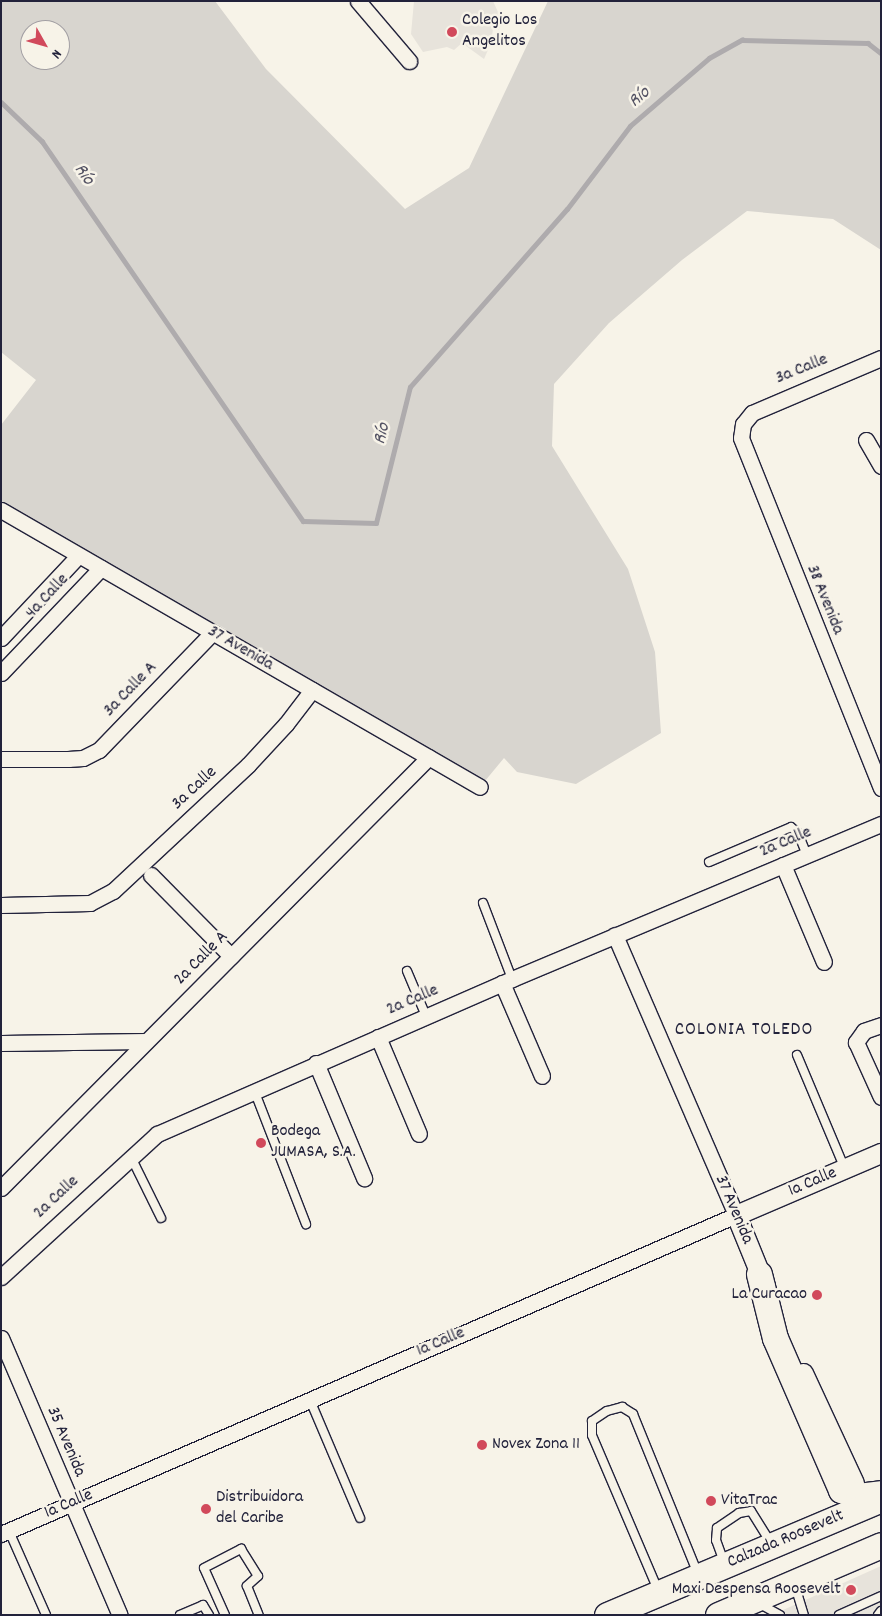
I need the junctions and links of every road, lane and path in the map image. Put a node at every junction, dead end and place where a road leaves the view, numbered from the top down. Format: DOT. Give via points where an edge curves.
graph roads {
  1 [pos="358,1"];
  2 [pos="409,61"];
  3 [pos="881,358"];
  4 [pos="743,424"];
  5 [pos="866,440"];
  6 [pos="881,466"];
  7 [pos="1,510"];
  8 [pos="78,556"];
  9 [pos="101,568"];
  10 [pos="212,633"];
  11 [pos="1,638"];
  12 [pos="1,673"];
  13 [pos="312,690"];
  14 [pos="429,757"];
  15 [pos="1,760"];
  16 [pos="480,787"];
  17 [pos="881,788"];
  18 [pos="881,824"];
  19 [pos="806,855"];
  20 [pos="709,862"];
  21 [pos="783,865"];
  22 [pos="150,876"];
  23 [pos="484,902"];
  24 [pos="1,904"];
  25 [pos="615,935"];
  26 [pos="231,956"];
  27 [pos="824,962"];
  28 [pos="408,971"];
  29 [pos="507,981"];
  30 [pos="426,1016"];
  31 [pos="881,1025"];
  32 [pos="378,1037"];
  33 [pos="146,1041"];
  34 [pos="1,1043"];
  35 [pos="797,1055"];
  36 [pos="316,1063"];
  37 [pos="542,1076"];
  38 [pos="254,1090"];
  39 [pos="881,1097"];
  40 [pos="419,1134"];
  41 [pos="881,1154"];
  42 [pos="131,1155"];
  43 [pos="845,1169"];
  44 [pos="364,1178"];
  45 [pos="1,1188"];
  46 [pos="736,1216"];
  47 [pos="161,1218"];
  48 [pos="306,1224"];
  49 [pos="760,1274"];
  50 [pos="1,1276"];
  51 [pos="1,1338"];
  52 [pos="310,1400"];
  53 [pos="854,1483"];
  54 [pos="881,1493"];
  55 [pos="881,1499"];
  56 [pos="71,1504"];
  57 [pos="360,1518"];
  58 [pos="5,1532"];
  59 [pos="772,1545"];
  60 [pos="881,1545"];
  61 [pos="725,1565"];
  62 [pos="699,1576"];
  63 [pos="794,1582"];
  64 [pos="659,1593"];
  65 [pos="881,1596"];
  66 [pos="736,1609"];
  67 [pos="881,1612"];
  68 [pos="46,1615"];
  69 [pos="120,1615"];
  70 [pos="180,1615"];
  71 [pos="209,1615"];
  72 [pos="225,1615"];
  73 [pos="259,1615"];
  74 [pos="607,1615"];
  75 [pos="780,1615"];
  76 [pos="804,1615"];
  77 [pos="839,1615"];
  78 [pos="878,1615"];
  1 -- 2 [label="street"];
  3 -- 4 [label="street, 3a Calle" via="765,406 752,413"];
  4 -- 17 [label="street, 38 Avenida" via="741,438 744,451"];
  5 -- 6 [label="street"];
  7 -- 8 [label="street, 37 Avenida"];
  8 -- 9 [label="street, 37 Avenida"];
  8 -- 11 [label="street, 4a Calle"];
  9 -- 10 [label="street, 37 Avenida"];
  9 -- 12 [label="street, 4a Calle"];
  10 -- 13 [label="street, 37 Avenida"];
  10 -- 15 [label="street, 3a Calle A" via="99,750 83,758 68,760"];
  13 -- 14 [label="street, 37 Avenida"];
  13 -- 24 [label="street, 3a Calle" via="248,765 113,891 90,904"];
  14 -- 16 [label="street, 37 Avenida"];
  14 -- 26 [label="street, 2a Calle A"];
  18 -- 19 [label="street, 2a Calle"];
  19 -- 20 [label="lane" via="798,833 791,827"];
  19 -- 21 [label="street, 2a Calle"];
  21 -- 25 [label="street, 2a Calle"];
  21 -- 27 [label="street"];
  22 -- 26 [label="street"];
  23 -- 29 [label="lane"];
  25 -- 29 [label="street, 2a Calle"];
  25 -- 46 [label="street, 37 Avenida"];
  26 -- 33 [label="street, 2a Calle A"];
  28 -- 30 [label="lane"];
  29 -- 30 [label="street, 2a Calle"];
  29 -- 37 [label="street"];
  30 -- 32 [label="street, 2a Calle"];
  31 -- 39 [label="street" via="864,1031 856,1042"];
  32 -- 36 [label="street, 2a Calle"];
  32 -- 40 [label="street"];
  33 -- 34 [label="street"];
  33 -- 45 [label="street, 2a Calle A"];
  35 -- 43 [label="lane"];
  36 -- 38 [label="street, 2a Calle"];
  36 -- 44 [label="street"];
  38 -- 42 [label="street, 2a Calle" via="156,1134"];
  38 -- 48 [label="lane"];
  41 -- 43 [label="street, 1a Calle"];
  42 -- 47 [label="lane"];
  42 -- 50 [label="street, 2a Calle"];
  43 -- 46 [label="street, 1a Calle"];
  46 -- 49 [label="street, 37 Avenida"];
  46 -- 52 [label="street, 1a Calle"];
  49 -- 53 [label="street, 37 Avenida"];
  49 -- 54 [label="highway" via="775,1338 841,1490 858,1496"];
  51 -- 56 [label="street, 35 Avenida"];
  52 -- 56 [label="street, 1a Calle"];
  52 -- 57 [label="lane"];
  55 -- 59 [label="highway, Calzada Roosevelt"];
  56 -- 58 [label="street, 1a Calle"];
  56 -- 69 [label="street, 35 Avenida"];
  58 -- 68 [label="lane"];
  59 -- 61 [label="highway, Calzada Roosevelt"];
  59 -- 61 [label="lane" via="751,1511 739,1513 720,1525 715,1533"];
  60 -- 63 [label="highway"];
  61 -- 62 [label="highway, Calzada Roosevelt"];
  62 -- 64 [label="highway, Calzada Roosevelt"];
  62 -- 64 [label="lane" via="633,1414 622,1407 607,1410 592,1422 592,1435"];
  63 -- 66 [label="highway"];
  63 -- 76 [label="lane"];
  64 -- 74 [label="highway, Calzada Roosevelt"];
  65 -- 77 [label="lane"];
  66 -- 75 [label="lane"];
  67 -- 78 [label="lane"];
  70 -- 71 [label="lane" via="203,1605"];
  72 -- 73 [label="lane" via="204,1568 241,1549 258,1576 247,1586"];
}
